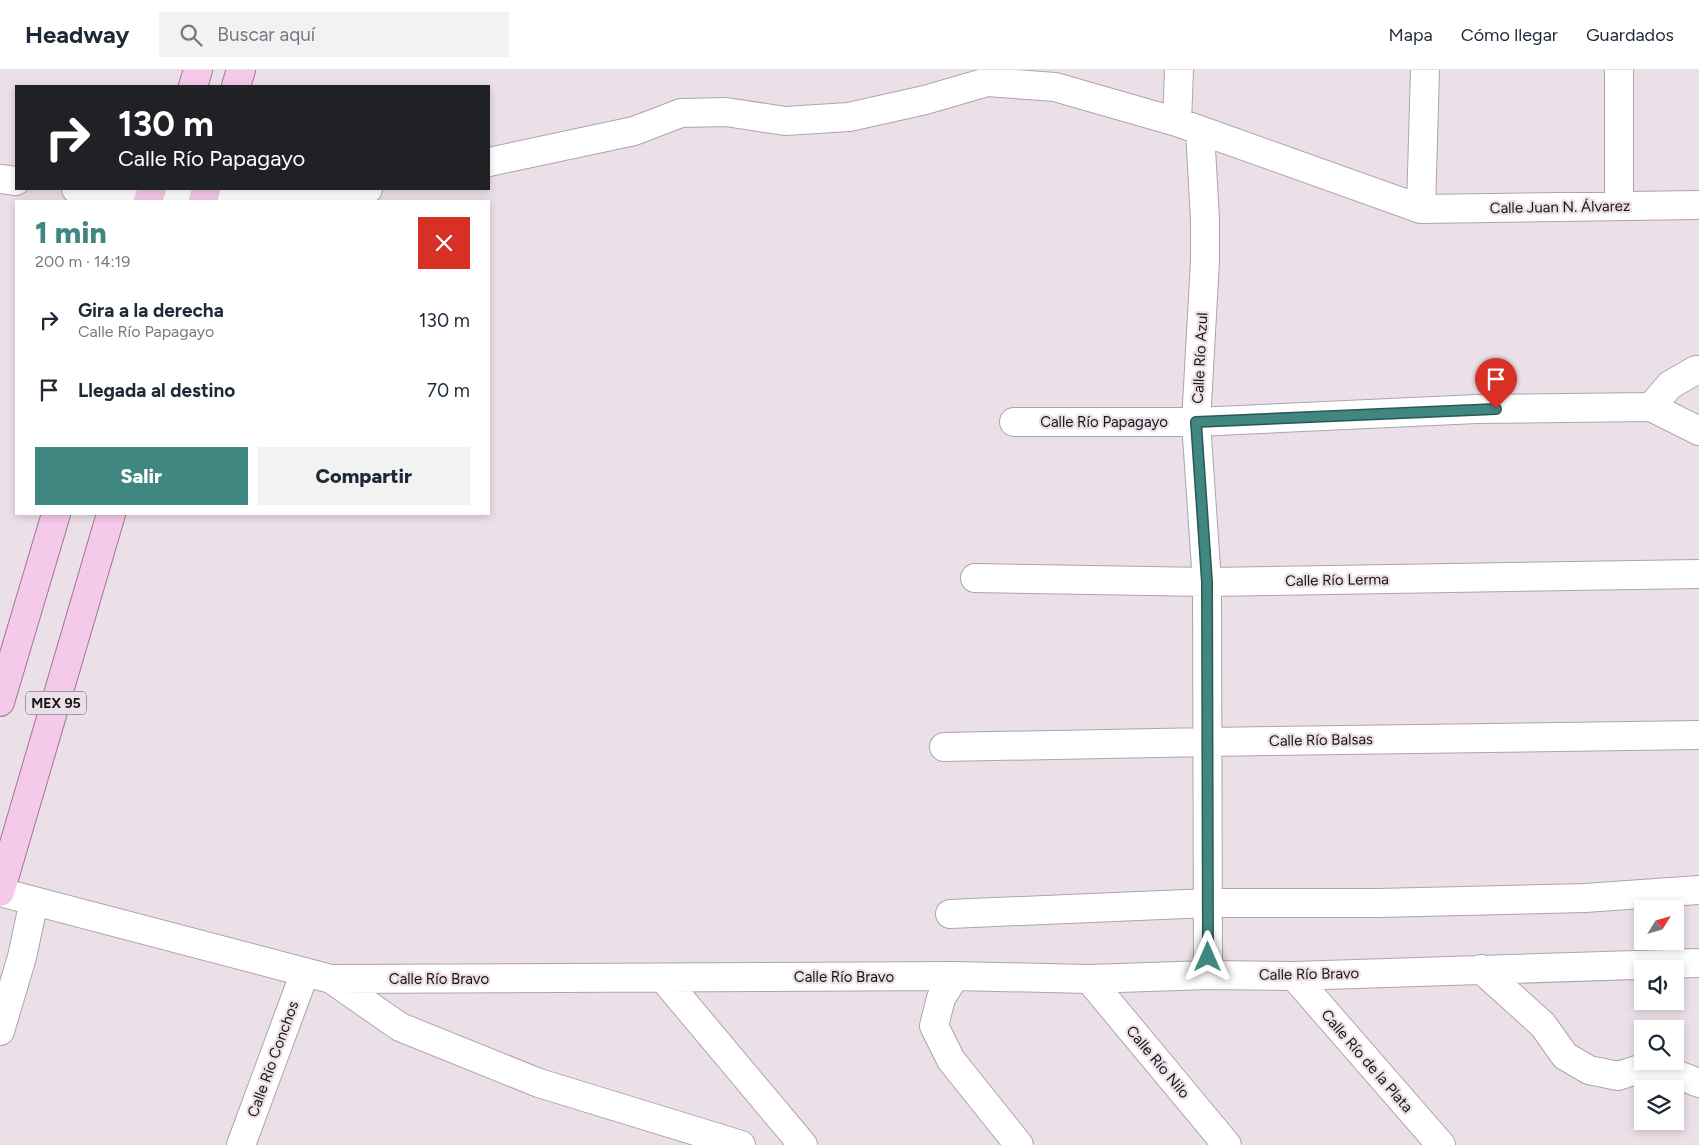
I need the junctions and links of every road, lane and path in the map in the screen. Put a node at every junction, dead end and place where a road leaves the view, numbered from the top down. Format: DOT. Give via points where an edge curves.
graph roads {
  1 [pos="186,70"];
  2 [pos="198,70"];
  3 [pos="241,70"];
  4 [pos="1179,70"];
  5 [pos="1425,70"];
  6 [pos="1619,70"];
  7 [pos="181,85"];
  8 [pos="193,85"];
  9 [pos="236,85"];
  10 [pos="1189,126"];
  11 [pos="490,162"];
  12 [pos="0,179"];
  13 [pos="15,181"];
  14 [pos="87,190"];
  15 [pos="363,190"];
  16 [pos="150,196"];
  17 [pos="180,200"];
  18 [pos="237,200"];
  19 [pos="1699,204"];
  20 [pos="1619,205"];
  21 [pos="1421,209"];
  22 [pos="1699,370"];
  23 [pos="1651,407"];
  24 [pos="1014,422"];
  25 [pos="1196,422"];
  26 [pos="1699,431"];
  27 [pos="56,515"];
  28 [pos="111,515"];
  29 [pos="1699,574"];
  30 [pos="975,578"];
  31 [pos="1207,582"];
  32 [pos="0,702"];
  33 [pos="1699,735"];
  34 [pos="1208,742"];
  35 [pos="944,747"];
  36 [pos="1699,890"];
  37 [pos="0,892"];
  38 [pos="34,901"];
  39 [pos="1208,903"];
  40 [pos="950,914"];
  41 [pos="1699,963"];
  42 [pos="1481,969"];
  43 [pos="304,972"];
  44 [pos="1208,975"];
  45 [pos="955,976"];
  46 [pos="1294,976"];
  47 [pos="663,978"];
  48 [pos="331,979"];
  49 [pos="1089,979"];
  50 [pos="0,1031"];
  51 [pos="1699,1083"];
  52 [pos="250,1142"];
  53 [pos="741,1145"];
  54 [pos="803,1145"];
  55 [pos="1019,1145"];
  56 [pos="1227,1145"];
  57 [pos="1441,1145"];
  1 -- 7 [label="main road"];
  2 -- 8 [label="main road"];
  3 -- 9 [label="main road"];
  4 -- 10 [label="street, Calle Río Azul"];
  5 -- 21 [label="street"];
  6 -- 20 [label="street"];
  10 -- 11 [label="street" via="1055,87 987,82 849,117 786,121 726,112 681,113 634,130"];
  10 -- 21 [label="street"];
  10 -- 25 [label="street, Calle Río Azul" via="1205,220 1206,261"];
  12 -- 13 [label="street"];
  14 -- 16 [label="street"];
  15 -- 18 [label="street"];
  16 -- 17 [label="street"];
  19 -- 20 [label="street, Calle Juan N. Álvarez"];
  20 -- 21 [label="street, Calle Juan N. Álvarez"];
  22 -- 23 [label="street" via="1670,386"];
  23 -- 25 [label="street, Calle Río Papagayo" via="1477,409"];
  23 -- 26 [label="street, Calle Río Papagayo"];
  24 -- 25 [label="street, Calle Río Papagayo"];
  25 -- 31 [label="street, Calle Río Azul"];
  27 -- 32 [label="main road, MEX 95"];
  28 -- 37 [label="main road, MEX 95"];
  29 -- 31 [label="street, Calle Río Lerma"];
  30 -- 31 [label="street, Calle Río Lerma"];
  31 -- 34 [label="street, Calle Río Azul"];
  33 -- 34 [label="street, Calle Río Balsas"];
  34 -- 35 [label="street, Calle Río Balsas"];
  34 -- 39 [label="street, Calle Río Azul"];
  36 -- 39 [label="street" via="1585,898"];
  37 -- 38 [label="street, Calle Río Bravo"];
  38 -- 43 [label="street, Calle Río Bravo"];
  38 -- 50 [label="street" via="22,957"];
  39 -- 40 [label="street"];
  39 -- 44 [label="street, Calle Río Azul"];
  41 -- 42 [label="street, Calle Río Bravo"];
  42 -- 46 [label="street, Calle Río Bravo"];
  42 -- 51 [label="street" via="1543,1026 1565,1056 1589,1070 1618,1076 1652,1065"];
  43 -- 48 [label="street, Calle Río Bravo"];
  43 -- 52 [label="street, Calle Río Conchos"];
  44 -- 46 [label="street, Calle Río Bravo"];
  44 -- 49 [label="street, Calle Río Bravo"];
  45 -- 47 [label="street, Calle Río Bravo"];
  45 -- 49 [label="street, Calle Río Bravo"];
  45 -- 55 [label="street" via="941,998 934,1026 951,1060"];
  46 -- 57 [label="street, Calle Río de la Plata"];
  47 -- 48 [label="street, Calle Río Bravo"];
  47 -- 54 [label="street"];
  48 -- 53 [label="street" via="400,1026 538,1083"];
  49 -- 56 [label="street, Calle Río Nilo"];
}
